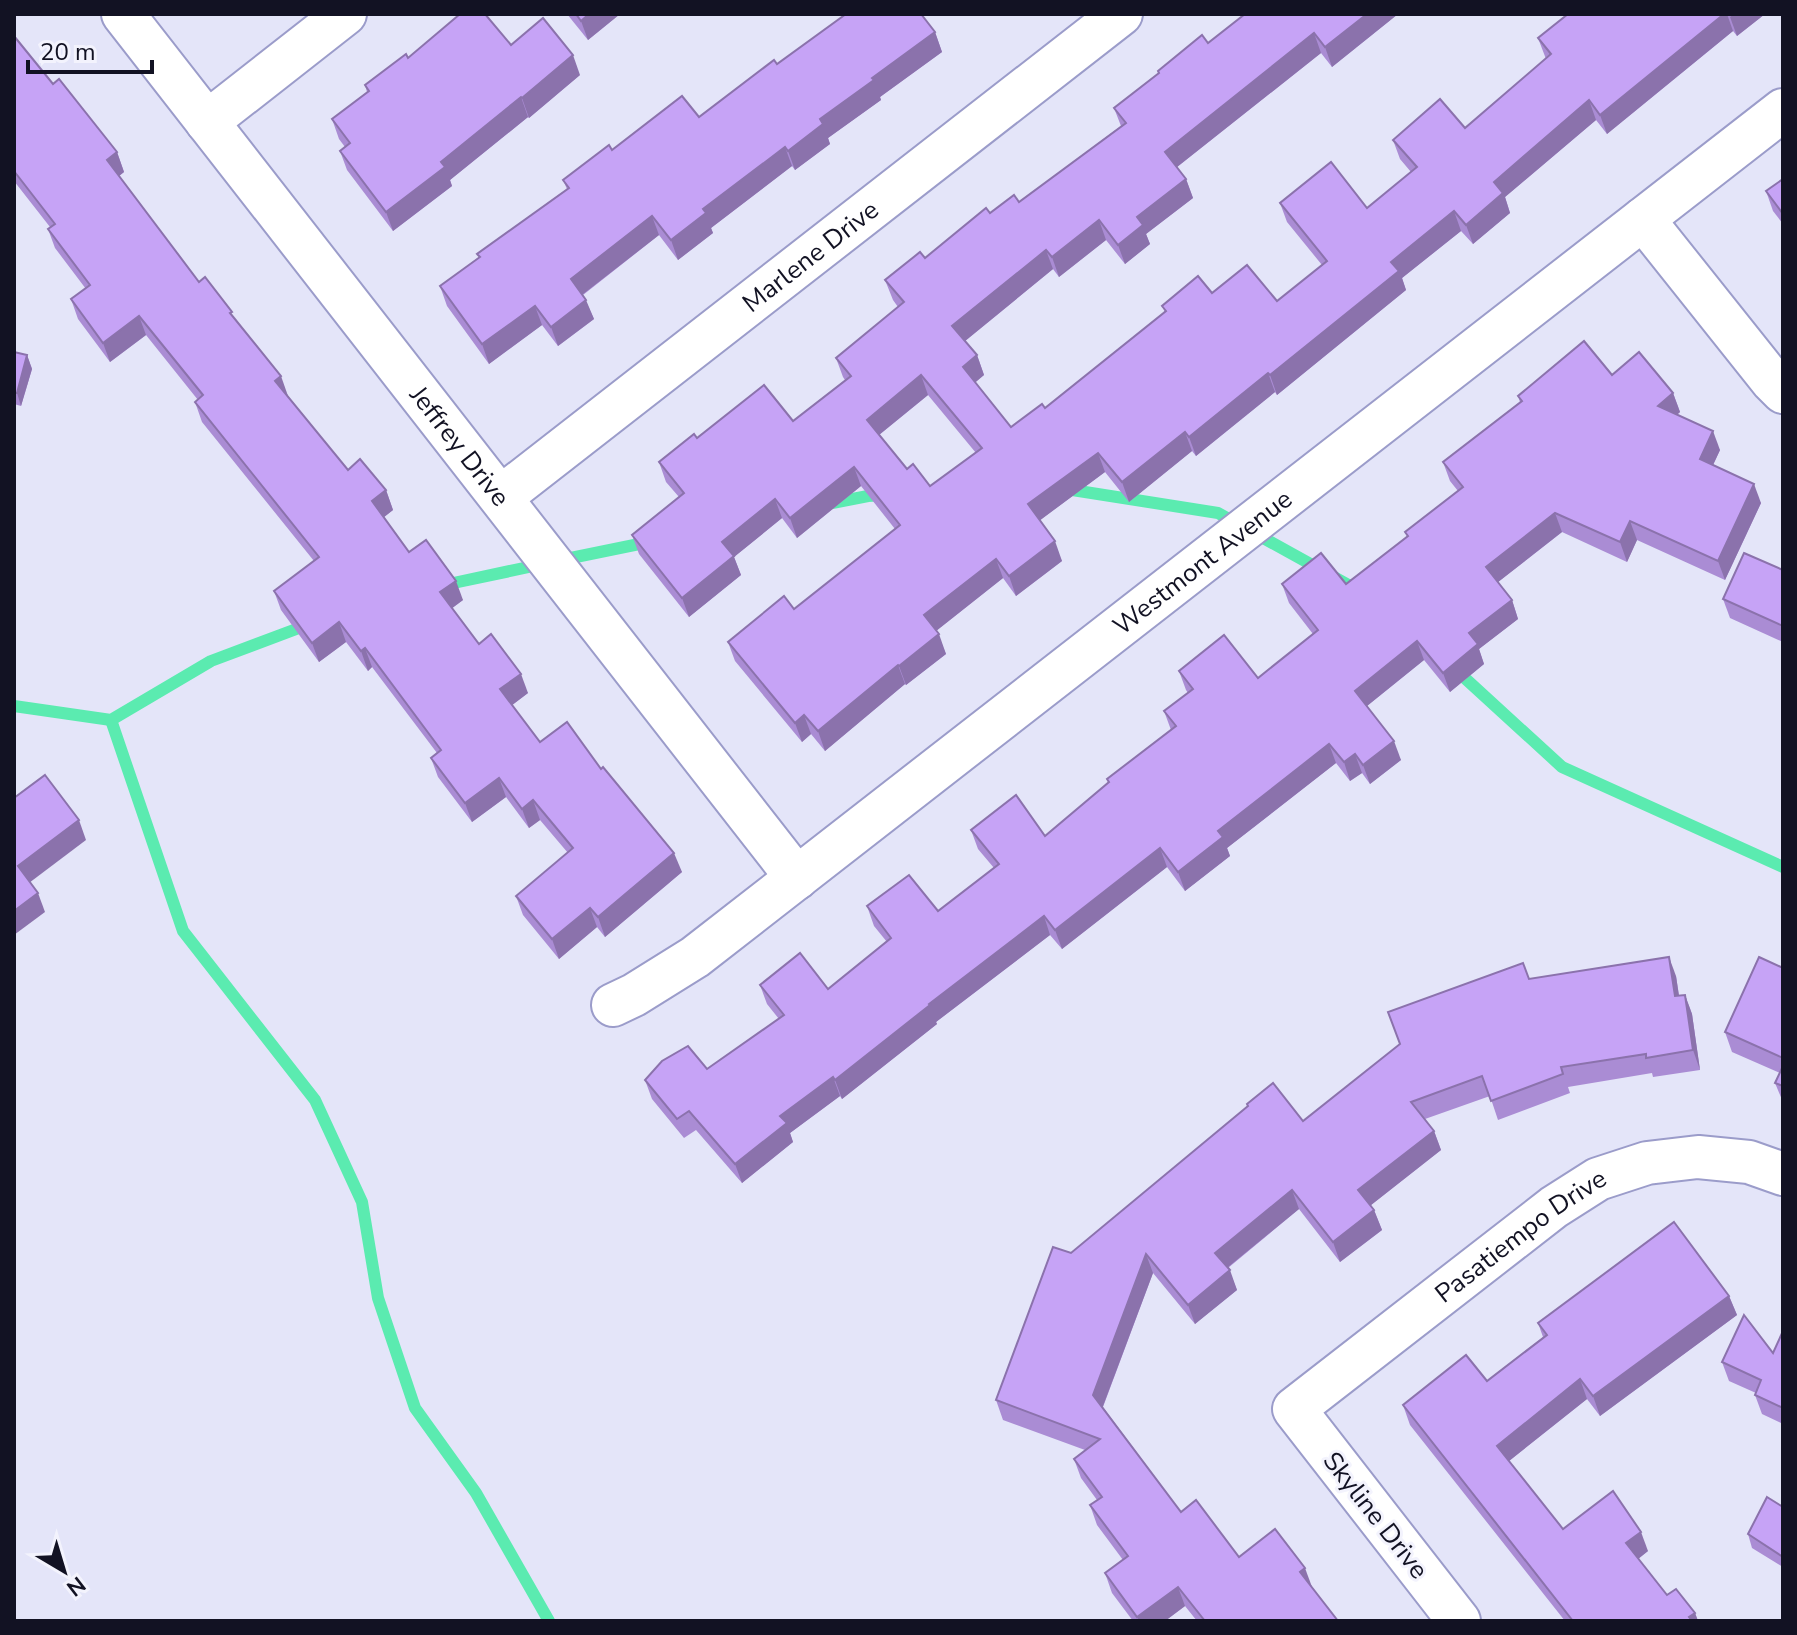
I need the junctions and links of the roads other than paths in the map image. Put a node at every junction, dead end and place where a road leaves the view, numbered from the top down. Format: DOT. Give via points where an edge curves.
graph roads {
  1 [pos="123,14"];
  2 [pos="345,14"];
  3 [pos="1121,14"];
  4 [pos="1783,110"];
  5 [pos="207,122"];
  6 [pos="1643,219"];
  7 [pos="1783,392"];
  8 [pos="501,497"];
  9 [pos="797,878"];
  10 [pos="613,1005"];
  11 [pos="1783,1174"];
  12 [pos="1294,1409"];
  13 [pos="1459,1621"];
  1 -- 5 [label="street, Jeffrey Drive"];
  2 -- 5 [label="street"];
  3 -- 8 [label="street, Marlene Drive"];
  4 -- 6 [label="street, Westmont Avenue"];
  5 -- 8 [label="street, Jeffrey Drive"];
  6 -- 7 [label="street"];
  6 -- 9 [label="street, Westmont Avenue"];
  8 -- 9 [label="street, Jeffrey Drive"];
  9 -- 10 [label="street, Westmont Avenue" via="695,957"];
  11 -- 12 [label="street, Pasatiempo Drive" via="1749,1162 1698,1157 1647,1163 1598,1179 1554,1207"];
  12 -- 13 [label="street, Skyline Drive"];
}
